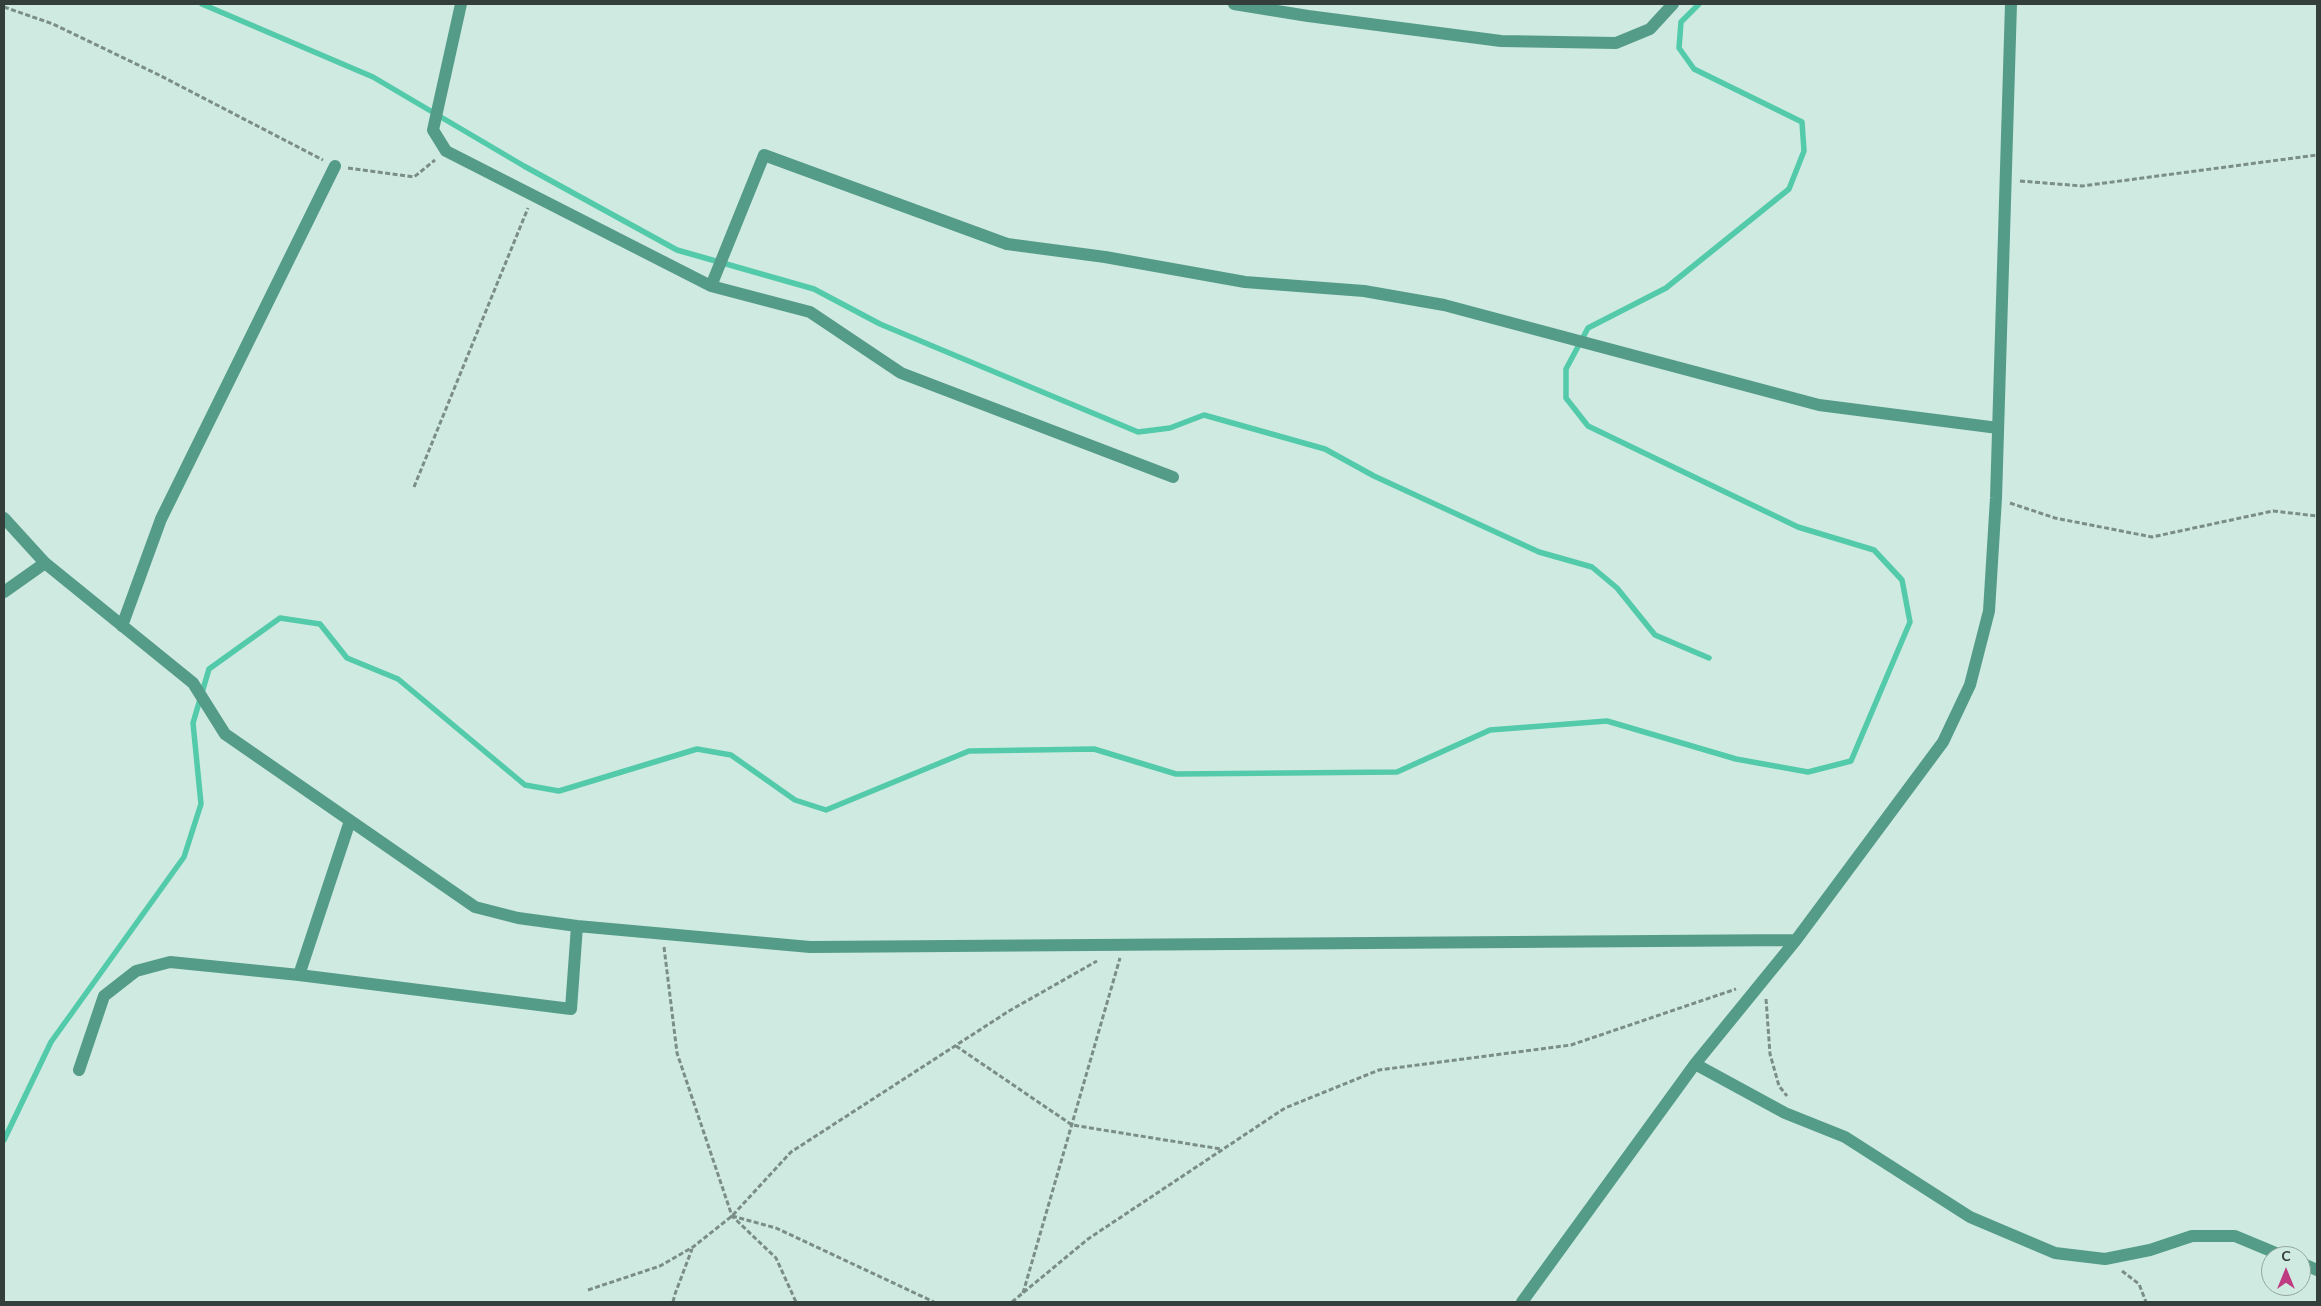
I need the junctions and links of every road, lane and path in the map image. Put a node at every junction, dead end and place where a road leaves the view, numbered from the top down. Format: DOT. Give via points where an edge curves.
graph roads {
  1 [pos="461,4"];
  2 [pos="1234,4"];
  3 [pos="1673,4"];
  4 [pos="2011,4"];
  5 [pos="4,8"];
  6 [pos="446,151"];
  7 [pos="2317,154"];
  8 [pos="335,166"];
  9 [pos="2006,180"];
  10 [pos="533,196"];
  11 [pos="711,286"];
  12 [pos="1998,428"];
  13 [pos="1173,476"];
  14 [pos="414,487"];
  15 [pos="1996,498"];
  16 [pos="2317,516"];
  17 [pos="4,518"];
  18 [pos="45,563"];
  19 [pos="4,592"];
  20 [pos="122,626"];
  21 [pos="350,821"];
  22 [pos="577,926"];
  23 [pos="662,934"];
  24 [pos="1796,940"];
  25 [pos="1124,945"];
  26 [pos="1100,959"];
  27 [pos="299,975"];
  28 [pos="1765,979"];
  29 [pos="1737,988"];
  30 [pos="956,1046"];
  31 [pos="1695,1064"];
  32 [pos="79,1070"];
  33 [pos="1791,1100"];
  34 [pos="1072,1125"];
  35 [pos="1223,1150"];
  36 [pos="732,1216"];
  37 [pos="693,1247"];
  38 [pos="2261,1247"];
  39 [pos="2105,1259"];
  40 [pos="588,1290"];
  41 [pos="1024,1293"];
  42 [pos="673,1302"];
  43 [pos="796,1302"];
  44 [pos="934,1302"];
  45 [pos="1012,1302"];
  46 [pos="1522,1302"];
  47 [pos="2146,1302"];
  1 -- 6 [label="street" via="433,130"];
  2 -- 3 [label="street" via="1501,41 1616,44 1650,29"];
  4 -- 9 [label="street"];
  5 -- 8 [label="path" via="53,24"];
  6 -- 8 [label="path" via="414,176"];
  6 -- 10 [label="street"];
  7 -- 9 [label="path" via="2082,186"];
  8 -- 20 [label="street" via="161,519"];
  9 -- 12 [label="street"];
  10 -- 11 [label="street"];
  10 -- 14 [label="path"];
  11 -- 12 [label="street" via="764,155 1007,244 1105,257 1245,282 1364,291 1444,305 1819,405"];
  11 -- 13 [label="street" via="810,312 901,373"];
  12 -- 15 [label="street"];
  15 -- 16 [label="path" via="2055,518 2152,537 2273,511"];
  15 -- 24 [label="street" via="1989,612 1970,685 1943,742"];
  17 -- 18 [label="street"];
  18 -- 19 [label="street"];
  18 -- 20 [label="street"];
  20 -- 21 [label="street" via="193,683 225,734"];
  21 -- 22 [label="street" via="475,907 518,918"];
  21 -- 27 [label="street"];
  22 -- 23 [label="street"];
  22 -- 27 [label="street" via="571,1009"];
  23 -- 25 [label="street" via="810,947"];
  23 -- 36 [label="path" via="677,1053"];
  24 -- 25 [label="street"];
  24 -- 28 [label="street"];
  25 -- 34 [label="path"];
  26 -- 30 [label="path" via="1009,1011"];
  27 -- 32 [label="street" via="170,962 136,971 104,996"];
  28 -- 31 [label="street"];
  28 -- 33 [label="path" via="1770,1054 1779,1086"];
  29 -- 35 [label="path" via="1572,1045 1378,1070 1285,1108"];
  30 -- 34 [label="path"];
  30 -- 36 [label="path" via="791,1152"];
  31 -- 39 [label="street" via="1785,1113 1845,1137 1970,1217 2055,1253"];
  31 -- 46 [label="street"];
  34 -- 35 [label="path"];
  34 -- 41 [label="path"];
  35 -- 41 [label="path" via="1088,1239"];
  36 -- 37 [label="path"];
  36 -- 43 [label="path" via="776,1258"];
  36 -- 44 [label="path" via="776,1228"];
  37 -- 40 [label="path" via="660,1266"];
  37 -- 42 [label="path"];
  38 -- 39 [label="street" via="2235,1236 2192,1236 2150,1250"];
  39 -- 47 [label="path" via="2139,1284"];
  41 -- 45 [label="path"];
}
